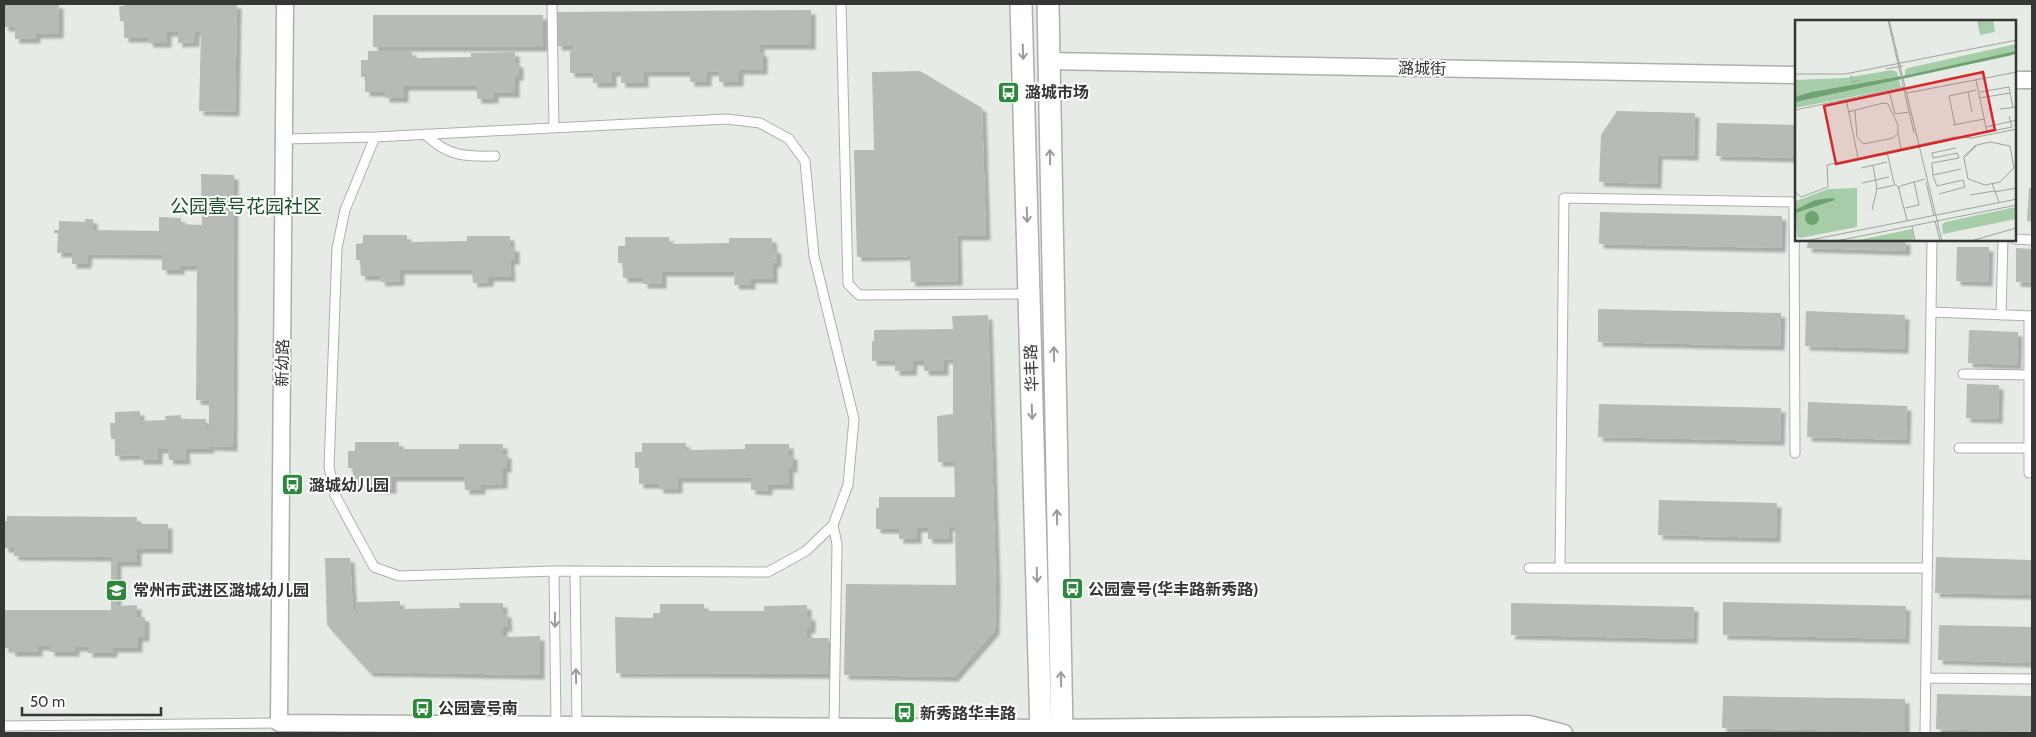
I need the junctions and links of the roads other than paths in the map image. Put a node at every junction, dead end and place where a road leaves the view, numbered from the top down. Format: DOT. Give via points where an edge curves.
graph roads {
  1 [pos="285,4"];
  2 [pos="552,4"];
  3 [pos="841,4"];
  4 [pos="1021,4"];
  5 [pos="1048,4"];
  6 [pos="1048,61"];
  7 [pos="1795,75"];
  8 [pos="2016,80"];
  9 [pos="2032,80"];
  10 [pos="554,128"];
  11 [pos="424,134"];
  12 [pos="375,137"];
  13 [pos="284,139"];
  14 [pos="495,156"];
  15 [pos="1795,202"];
  16 [pos="2016,239"];
  17 [pos="2032,240"];
  18 [pos="1932,241"];
  19 [pos="2003,241"];
  20 [pos="1029,294"];
  21 [pos="1931,312"];
  22 [pos="2001,315"];
  23 [pos="2031,316"];
  24 [pos="1963,374"];
  25 [pos="2031,375"];
  26 [pos="1959,448"];
  27 [pos="2029,448"];
  28 [pos="1795,453"];
  29 [pos="2030,473"];
  30 [pos="833,525"];
  31 [pos="1529,568"];
  32 [pos="1560,568"];
  33 [pos="1928,568"];
  34 [pos="554,571"];
  35 [pos="575,571"];
  36 [pos="1926,678"];
  37 [pos="2032,679"];
  38 [pos="279,723"];
  39 [pos="556,725"];
  40 [pos="577,725"];
  41 [pos="4,726"];
  42 [pos="834,726"];
  43 [pos="656,729"];
  44 [pos="1342,729"];
  45 [pos="1051,731"];
  46 [pos="1564,733"];
  47 [pos="1925,733"];
  1 -- 13 [label="street, 新幼路"];
  2 -- 10 [label="lane"];
  3 -- 20 [label="lane" via="848,284 859,295"];
  4 -- 20 [label="street, 华丰路, one-way"];
  5 -- 6 [label="street, 华丰路"];
  6 -- 7 [label="street, 潞城街"];
  45 -- 6 [label="street, 华丰路, one-way"];
  8 -- 9 [label="street"];
  10 -- 11 [label="lane"];
  10 -- 30 [label="lane" via="726,120 760,123 789,139 805,161 814,256 854,419 848,485"];
  11 -- 12 [label="lane"];
  11 -- 14 [label="lane" via="437,146 456,154"];
  12 -- 13 [label="lane"];
  12 -- 34 [label="lane" via="345,210 337,248 329,466 335,495 374,567 399,576"];
  13 -- 38 [label="street, 新幼路"];
  15 -- 28 [label="lane"];
  15 -- 32 [label="lane" via="1564,198"];
  16 -- 17 [label="lane"];
  18 -- 21 [label="lane"];
  19 -- 22 [label="lane"];
  20 -- 45 [label="street, 华丰路, one-way"];
  21 -- 22 [label="lane"];
  21 -- 33 [label="lane"];
  22 -- 23 [label="lane"];
  23 -- 25 [label="lane"];
  24 -- 25 [label="lane"];
  25 -- 27 [label="lane"];
  26 -- 27 [label="lane"];
  27 -- 29 [label="lane"];
  30 -- 35 [label="lane" via="806,551 768,572"];
  30 -- 42 [label="lane" via="838,544"];
  31 -- 32 [label="lane"];
  32 -- 33 [label="lane"];
  33 -- 36 [label="lane"];
  34 -- 35 [label="lane"];
  34 -- 39 [label="lane, one-way"];
  40 -- 35 [label="lane, one-way"];
  36 -- 37 [label="lane"];
  36 -- 47 [label="lane"];
  38 -- 39 [label="street"];
  38 -- 41 [label="lane"];
  39 -- 40 [label="street"];
  40 -- 43 [label="street"];
  42 -- 43 [label="street"];
  42 -- 45 [label="street"];
  44 -- 45 [label="street"];
  44 -- 46 [label="street" via="1529,724"];
}
